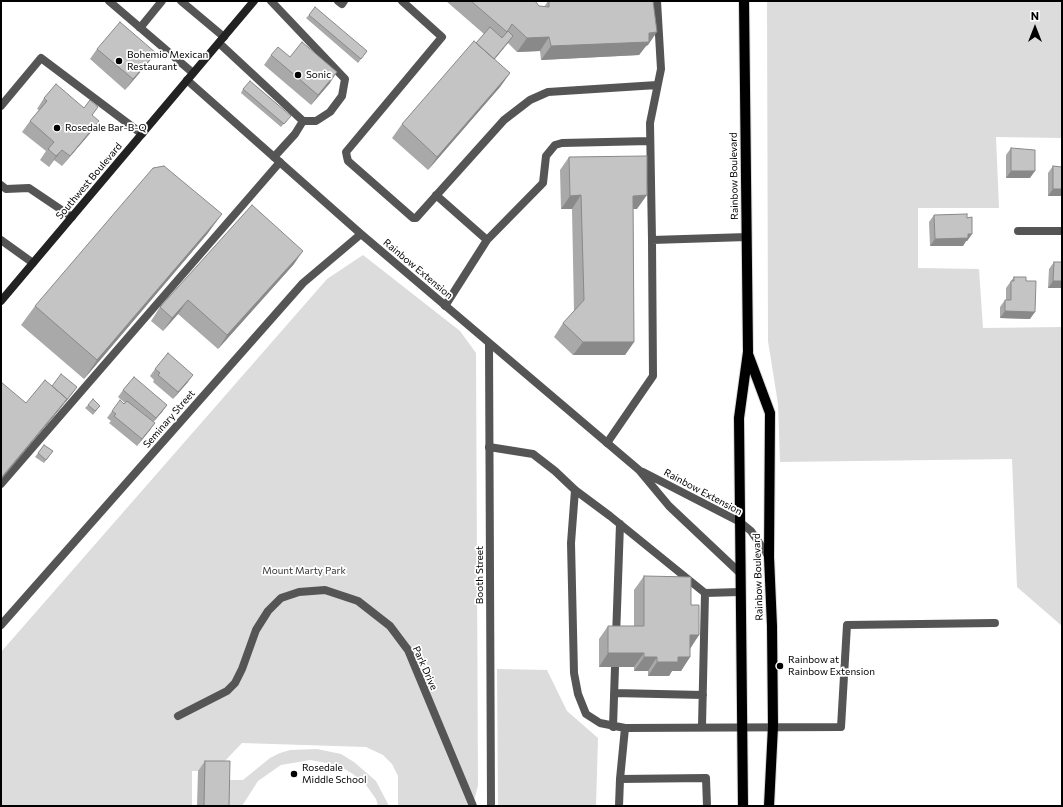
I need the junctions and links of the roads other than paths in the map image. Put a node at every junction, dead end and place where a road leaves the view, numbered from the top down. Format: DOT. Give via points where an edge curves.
graph roads {
  1 [pos="108,1"];
  2 [pos="162,1"];
  3 [pos="181,1"];
  4 [pos="254,1"];
  5 [pos="271,1"];
  6 [pos="338,1"];
  7 [pos="344,1"];
  8 [pos="402,1"];
  9 [pos="657,1"];
  10 [pos="744,1"];
  11 [pos="140,28"];
  12 [pos="221,40"];
  13 [pos="193,73"];
  14 [pos="187,80"];
  15 [pos="657,84"];
  16 [pos="1,106"];
  17 [pos="303,121"];
  18 [pos="142,134"];
  19 [pos="650,141"];
  20 [pos="277,160"];
  21 [pos="1,185"];
  22 [pos="436,195"];
  23 [pos="72,218"];
  24 [pos="1018,231"];
  25 [pos="1062,231"];
  26 [pos="361,234"];
  27 [pos="747,237"];
  28 [pos="1,240"];
  29 [pos="487,240"];
  30 [pos="652,240"];
  31 [pos="33,263"];
  32 [pos="1,301"];
  33 [pos="445,306"];
  34 [pos="489,343"];
  35 [pos="748,352"];
  36 [pos="607,443"];
  37 [pos="489,447"];
  38 [pos="639,470"];
  39 [pos="1,484"];
  40 [pos="574,490"];
  41 [pos="740,522"];
  42 [pos="620,524"];
  43 [pos="769,556"];
  44 [pos="740,573"];
  45 [pos="740,592"];
  46 [pos="705,593"];
  47 [pos="995,623"];
  48 [pos="1,625"];
  49 [pos="616,639"];
  50 [pos="615,667"];
  51 [pos="614,693"];
  52 [pos="703,695"];
  53 [pos="178,716"];
  54 [pos="702,726"];
  55 [pos="742,726"];
  56 [pos="772,726"];
  57 [pos="613,727"];
  58 [pos="625,728"];
  59 [pos="620,779"];
  60 [pos="473,806"];
  61 [pos="492,806"];
  62 [pos="620,806"];
  63 [pos="707,806"];
  64 [pos="743,806"];
  65 [pos="769,806"];
  1 -- 11 [label="street"];
  2 -- 11 [label="street"];
  3 -- 12 [label="street"];
  4 -- 12 [label="main road, Southwest Boulevard"];
  5 -- 17 [label="street" via="345,79 342,96 330,112 316,121"];
  6 -- 7 [label="street" via="342,4"];
  8 -- 22 [label="street" via="442,37 346,152 348,161 413,218 416,218"];
  9 -- 15 [label="street" via="661,69"];
  10 -- 27 [label="main road, Rainbow Boulevard"];
  11 -- 13 [label="street"];
  12 -- 13 [label="main road, Southwest Boulevard"];
  12 -- 17 [label="street"];
  13 -- 14 [label="main road, Southwest Boulevard"];
  14 -- 18 [label="main road, Southwest Boulevard"];
  14 -- 20 [label="street, Rainbow Extension"];
  15 -- 19 [label="street" via="650,123"];
  15 -- 22 [label="street" via="548,92 530,100 504,120"];
  16 -- 18 [label="street" via="40,58"];
  17 -- 20 [label="street"];
  18 -- 23 [label="main road, Southwest Boulevard"];
  19 -- 29 [label="street" via="555,145 546,156 543,182"];
  19 -- 30 [label="street"];
  20 -- 26 [label="street, Rainbow Extension"];
  20 -- 39 [label="street"];
  21 -- 23 [label="street" via="6,189 29,188"];
  22 -- 29 [label="street"];
  23 -- 31 [label="main road, Southwest Boulevard"];
  24 -- 25 [label="street"];
  26 -- 33 [label="street, Rainbow Extension"];
  26 -- 48 [label="street, Seminary Street" via="303,283"];
  27 -- 30 [label="street"];
  27 -- 35 [label="main road, Rainbow Boulevard"];
  28 -- 31 [label="street"];
  29 -- 33 [label="street"];
  30 -- 36 [label="street" via="653,376"];
  31 -- 32 [label="main road, Southwest Boulevard"];
  33 -- 34 [label="street, Rainbow Extension"];
  34 -- 36 [label="street, Rainbow Extension"];
  34 -- 37 [label="street, Booth Street"];
  35 -- 41 [label="main road, Rainbow Boulevard" via="739,418"];
  35 -- 43 [label="main road, Rainbow Boulevard" via="770,413"];
  36 -- 38 [label="street, Rainbow Extension"];
  37 -- 40 [label="street" via="533,454"];
  37 -- 61 [label="street, Booth Street"];
  38 -- 41 [label="street, Rainbow Extension"];
  38 -- 44 [label="street, Rainbow Extension" via="669,506"];
  40 -- 42 [label="street"];
  40 -- 57 [label="street" via="571,543 574,673 578,694 586,714 600,723"];
  41 -- 43 [label="street, Rainbow Extension"];
  41 -- 44 [label="main road, Rainbow Boulevard"];
  42 -- 46 [label="street"];
  42 -- 49 [label="street"];
  43 -- 56 [label="main road, Rainbow Boulevard"];
  44 -- 45 [label="main road, Rainbow Boulevard"];
  45 -- 46 [label="street"];
  45 -- 55 [label="main road, Rainbow Boulevard"];
  46 -- 52 [label="street"];
  47 -- 56 [label="street" via="847,625 841,727"];
  50 -- 51 [label="street"];
  51 -- 52 [label="street"];
  51 -- 57 [label="street"];
  52 -- 54 [label="street"];
  53 -- 60 [label="street, Park Drive" via="227,691 235,683 256,630 268,611 281,598 299,592 325,590 358,601 390,626 408,650"];
  54 -- 55 [label="street"];
  54 -- 58 [label="street"];
  55 -- 56 [label="street"];
  55 -- 64 [label="main road, Rainbow Boulevard"];
  56 -- 65 [label="main road, Rainbow Boulevard"];
  57 -- 58 [label="street"];
  58 -- 59 [label="street"];
  59 -- 62 [label="street"];
  59 -- 63 [label="street" via="706,778"];
}
